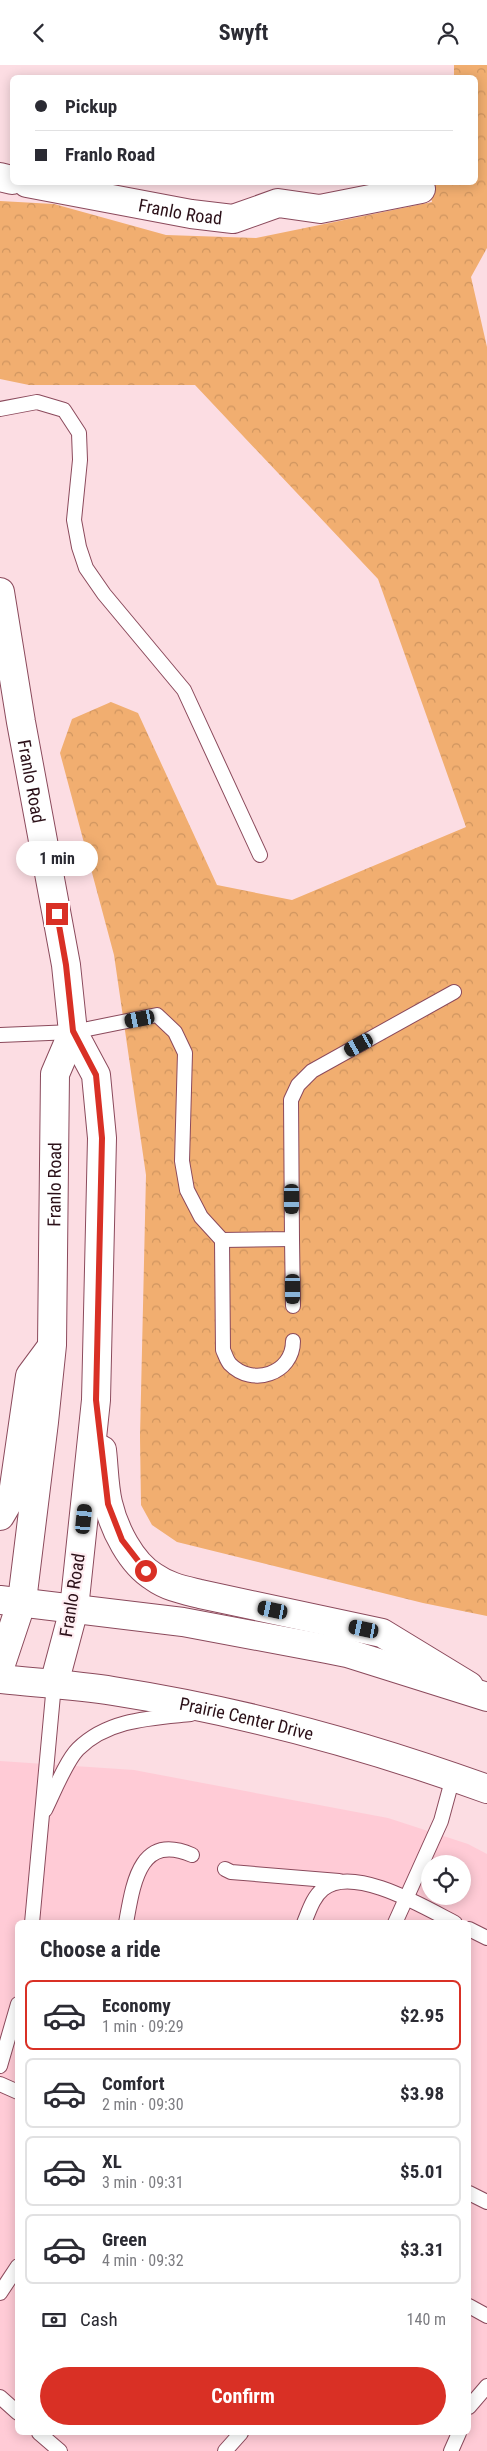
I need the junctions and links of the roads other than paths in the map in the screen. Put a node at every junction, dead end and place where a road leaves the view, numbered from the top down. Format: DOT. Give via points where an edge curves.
graph roads {
  1 [pos="38,185"];
  2 [pos="422,189"];
  3 [pos="0,409"];
  4 [pos="0,593"];
  5 [pos="260,855"];
  6 [pos="454,992"];
  7 [pos="73,1031"];
  8 [pos="0,1035"];
  9 [pos="292,1239"];
  10 [pos="222,1240"];
  11 [pos="293,1305"];
  12 [pos="293,1341"];
  13 [pos="52,1345"];
  14 [pos="96,1400"];
  15 [pos="0,1515"];
  16 [pos="11,1600"];
  17 [pos="74,1609"];
  18 [pos="0,1667"];
  19 [pos="0,1679"];
  20 [pos="54,1684"];
  21 [pos="487,1697"];
  22 [pos="222,1711"];
  23 [pos="452,1777"];
  24 [pos="487,1789"];
  25 [pos="42,1818"];
  26 [pos="192,1855"];
  27 [pos="225,1869"];
  28 [pos="339,1881"];
  29 [pos="407,1898"];
  30 [pos="32,1920"];
  31 [pos="127,1920"];
  32 [pos="305,1920"];
  33 [pos="396,1920"];
  34 [pos="450,1920"];
  35 [pos="471,1930"];
  36 [pos="487,1938"];
  37 [pos="15,2014"];
  38 [pos="0,2066"];
  39 [pos="0,2084"];
  40 [pos="15,2091"];
  41 [pos="471,2194"];
  42 [pos="487,2201"];
  43 [pos="15,2270"];
  44 [pos="0,2293"];
  45 [pos="471,2307"];
  46 [pos="487,2316"];
  47 [pos="487,2387"];
  48 [pos="0,2397"];
  49 [pos="471,2405"];
  50 [pos="15,2410"];
  51 [pos="41,2435"];
  52 [pos="239,2435"];
  53 [pos="458,2435"];
  54 [pos="60,2451"];
  55 [pos="226,2451"];
  56 [pos="452,2451"];
  1 -- 2 [label="street, Franlo Road" via="233,219 278,203 320,209"];
  3 -- 5 [label="lane" via="36,402 64,410 79,433 80,460 74,520 86,568 184,690"];
  4 -- 7 [label="street, Franlo Road" via="66,965"];
  6 -- 9 [label="lane" via="312,1071 298,1085 291,1100"];
  7 -- 8 [label="lane"];
  7 -- 10 [label="lane" via="157,1015 174,1032 185,1053 182,1161 187,1190 201,1217"];
  7 -- 13 [label="street, Franlo Road" via="55,1073"];
  7 -- 14 [label="street, Franlo Road" via="96,1075 102,1138"];
  9 -- 10 [label="lane"];
  9 -- 11 [label="lane"];
  10 -- 12 [label="lane" via="223,1350 230,1364 243,1372 260,1375 277,1372 288,1362 293,1352"];
  13 -- 15 [label="street" via="30,1375 13,1494"];
  13 -- 16 [label="street, Franlo Road"];
  14 -- 17 [label="street, Franlo Road"];
  14 -- 21 [label="street" via="108,1504 122,1540 153,1577 173,1587 200,1594 382,1633"];
  16 -- 17 [label="street"];
  16 -- 18 [label="street, Franlo Road"];
  17 -- 20 [label="street, Franlo Road"];
  17 -- 21 [label="street" via="183,1622 348,1653"];
  19 -- 20 [label="street, Prairie Center Drive"];
  20 -- 22 [label="street, Prairie Center Drive"];
  20 -- 25 [label="lane"];
  22 -- 23 [label="street, Prairie Center Drive" via="333,1739"];
  22 -- 25 [label="lane" via="133,1720 102,1732 77,1749"];
  23 -- 24 [label="street, Prairie Center Drive"];
  23 -- 29 [label="lane" via="441,1821"];
  25 -- 30 [label="lane"];
  26 -- 31 [label="lane" via="180,1849 164,1850 150,1856 139,1868 133,1882"];
  27 -- 28 [label="lane"];
  28 -- 29 [label="lane" via="371,1885"];
  28 -- 32 [label="lane" via="322,1890"];
  29 -- 33 [label="lane"];
  29 -- 34 [label="lane"];
  35 -- 36 [label="lane"];
  37 -- 38 [label="lane"];
  39 -- 40 [label="lane"];
  41 -- 42 [label="lane"];
  43 -- 44 [label="lane"];
  45 -- 46 [label="lane"];
  47 -- 49 [label="lane"];
  48 -- 50 [label="lane"];
  51 -- 54 [label="lane"];
  52 -- 55 [label="lane"];
  53 -- 56 [label="lane"];
}
